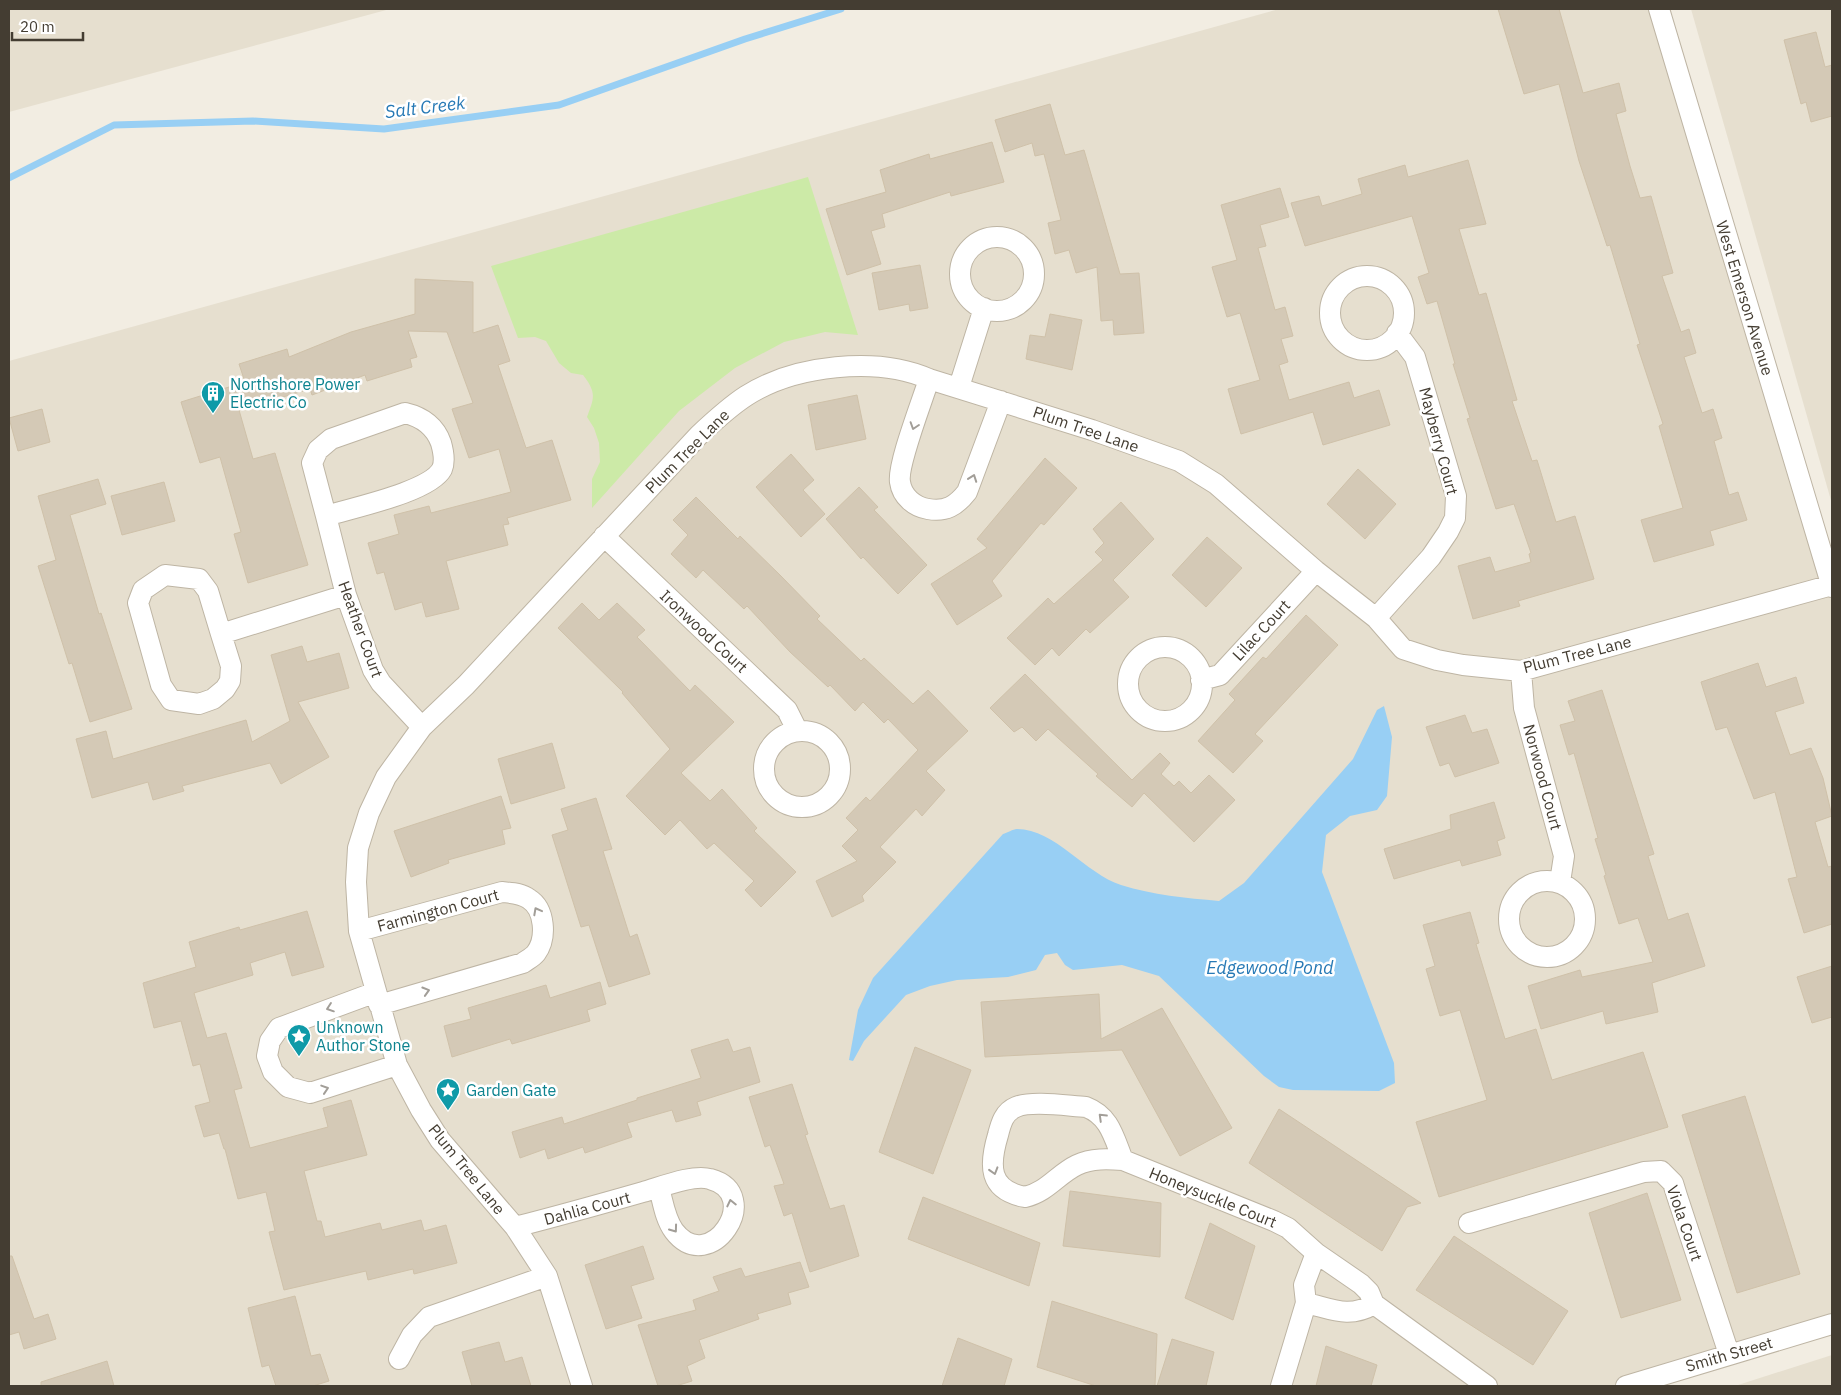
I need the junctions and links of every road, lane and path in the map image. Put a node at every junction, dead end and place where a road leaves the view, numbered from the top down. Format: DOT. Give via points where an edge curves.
graph roads {
  1 [pos="1658,9"];
  2 [pos="984,308"];
  3 [pos="1397,333"];
  4 [pos="929,379"];
  5 [pos="959,388"];
  6 [pos="1001,401"];
  7 [pos="326,516"];
  8 [pos="604,536"];
  9 [pos="1316,571"];
  10 [pos="1832,586"];
  11 [pos="346,595"];
  12 [pos="1376,618"];
  13 [pos="222,634"];
  14 [pos="1521,671"];
  15 [pos="1202,680"];
  16 [pos="422,727"];
  17 [pos="797,730"];
  18 [pos="1560,882"];
  19 [pos="359,931"];
  20 [pos="377,999"];
  21 [pos="397,1065"];
  22 [pos="1123,1160"];
  23 [pos="659,1188"];
  24 [pos="1469,1223"];
  25 [pos="515,1227"];
  26 [pos="1316,1253"];
  27 [pos="547,1276"];
  28 [pos="1306,1302"];
  29 [pos="1374,1304"];
  30 [pos="1832,1324"];
  31 [pos="1729,1354"];
  32 [pos="399,1359"];
  33 [pos="582,1386"];
  34 [pos="1281,1386"];
  35 [pos="1487,1386"];
  36 [pos="1626,1386"];
  1 -- 10 [label="street, West Emerson Avenue"];
  2 -- 5 [label="street"];
  3 -- 12 [label="street, Mayberry Court" via="1416,357 1456,496 1455,518 1431,557"];
  4 -- 5 [label="street, Plum Tree Lane"];
  4 -- 6 [label="street, one-way" via="902,464 900,482 904,494 918,508 940,511 958,504 967,492"];
  4 -- 8 [label="street, Plum Tree Lane" via="910,371 866,366 818,370 782,380 747,395 718,416"];
  5 -- 6 [label="street, Plum Tree Lane"];
  6 -- 9 [label="street, Plum Tree Lane" via="1179,462 1216,484"];
  7 -- 7 [label="street, Heather Court" via="415,490 430,480 442,469 444,452 438,434 416,416 405,413 331,439 318,450 312,463"];
  7 -- 11 [label="street, Heather Court"];
  8 -- 16 [label="street, Plum Tree Lane" via="466,685"];
  8 -- 17 [label="street, Ironwood Court" via="787,710"];
  9 -- 12 [label="street, Plum Tree Lane"];
  9 -- 15 [label="street, Lilac Court" via="1220,674"];
  10 -- 14 [label="street, Plum Tree Lane"];
  11 -- 13 [label="street"];
  11 -- 16 [label="street, Heather Court" via="373,670"];
  12 -- 14 [label="street, Plum Tree Lane" via="1404,649 1463,666"];
  13 -- 13 [label="street" via="231,666 230,681 225,689 213,699 199,704 171,700 161,685 141,615 138,603 143,590 165,575 199,579 208,590"];
  14 -- 18 [label="street, Norwood Court" via="1524,708 1564,856"];
  16 -- 19 [label="street, Plum Tree Lane" via="386,777 369,813 358,848"];
  19 -- 20 [label="street, Plum Tree Lane"];
  20 -- 19 [label="street, Farmington Court, one-way" via="523,963 536,953 543,938 544,924 531,899 517,893 502,892"];
  20 -- 21 [label="street, Plum Tree Lane"];
  20 -- 21 [label="street, Farmington Court, one-way" via="279,1028 270,1041 267,1056 273,1072 288,1087 310,1094"];
  21 -- 25 [label="street, Plum Tree Lane" via="440,1140"];
  22 -- 22 [label="street, Honeysuckle Court, one-way" via="1108,1122 1095,1111 1086,1107 1023,1104 1014,1107 1004,1117 991,1162 1002,1189 1025,1197 1047,1188 1078,1165 1098,1159"];
  22 -- 26 [label="street, Honeysuckle Court" via="1274,1221 1288,1228"];
  23 -- 25 [label="street, Dahlia Court"];
  24 -- 31 [label="street, Viola Court" via="1644,1172 1661,1171 1673,1183"];
  25 -- 27 [label="street, Plum Tree Lane"];
  26 -- 28 [label="street" via="1304,1284"];
  26 -- 29 [label="street, Honeysuckle Court" via="1361,1284"];
  27 -- 32 [label="street" via="429,1317 412,1335"];
  27 -- 33 [label="street, Plum Tree Lane"];
  28 -- 29 [label="street" via="1348,1313"];
  28 -- 34 [label="street"];
  29 -- 35 [label="street, Honeysuckle Court"];
  30 -- 31 [label="street, Smith Street"];
  31 -- 36 [label="street, Smith Street"];
}
